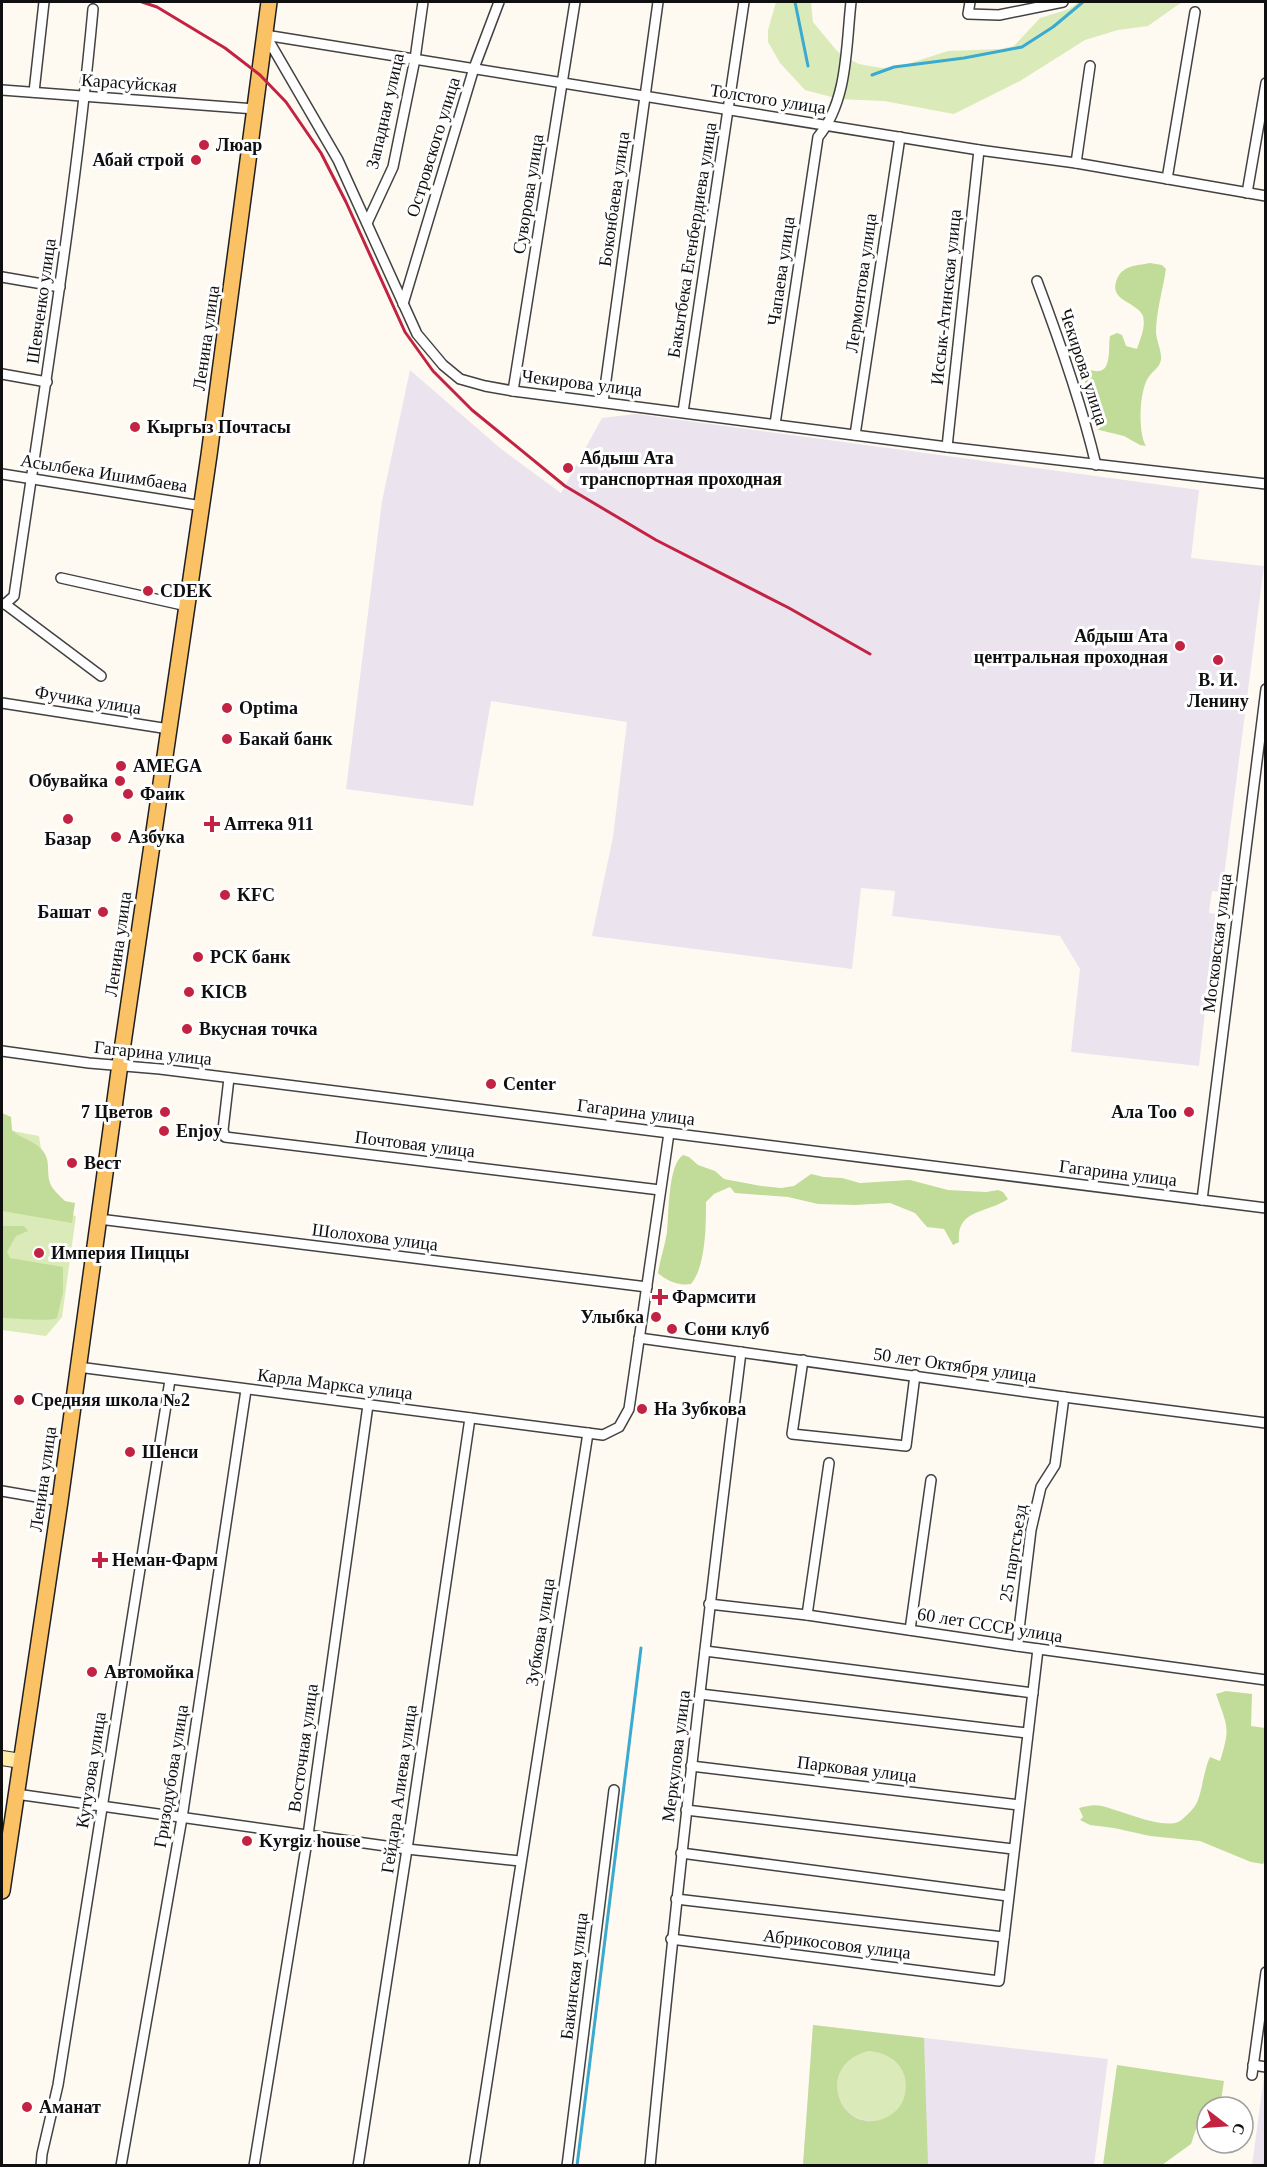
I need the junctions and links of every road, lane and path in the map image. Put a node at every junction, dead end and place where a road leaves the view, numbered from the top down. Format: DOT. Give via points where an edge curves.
graph roads {
  1 [pos="44,2"];
  2 [pos="269,2"];
  3 [pos="423,2"];
  4 [pos="499,2"];
  5 [pos="575,2"];
  6 [pos="657,2"];
  7 [pos="744,2"];
  8 [pos="851,2"];
  9 [pos="970,2"];
  10 [pos="1063,2"];
  11 [pos="93,9"];
  12 [pos="1195,12"];
  13 [pos="265,35"];
  14 [pos="415,59"];
  15 [pos="1090,66"];
  16 [pos="474,68"];
  17 [pos="562,83"];
  18 [pos="1266,83"];
  19 [pos="2,90"];
  20 [pos="34,92"];
  21 [pos="85,96"];
  22 [pos="645,97"];
  23 [pos="255,109"];
  24 [pos="729,109"];
  25 [pos="827,125"];
  26 [pos="900,137"];
  27 [pos="979,150"];
  28 [pos="1076,163"];
  29 [pos="1167,179"];
  30 [pos="1247,193"];
  31 [pos="1266,196"];
  32 [pos="367,223"];
  33 [pos="2,277"];
  34 [pos="1037,281"];
  35 [pos="60,287"];
  36 [pos="403,304"];
  37 [pos="2,374"];
  38 [pos="47,382"];
  39 [pos="513,391"];
  40 [pos="603,402"];
  41 [pos="683,412"];
  42 [pos="775,424"];
  43 [pos="855,435"];
  44 [pos="947,447"];
  45 [pos="1096,465"];
  46 [pos="2,474"];
  47 [pos="31,478"];
  48 [pos="1266,484"];
  49 [pos="202,506"];
  50 [pos="61,578"];
  51 [pos="3,604"];
  52 [pos="187,606"];
  53 [pos="101,676"];
  54 [pos="1266,689"];
  55 [pos="2,703"];
  56 [pos="169,729"];
  57 [pos="2,1051"];
  58 [pos="120,1064"];
  59 [pos="229,1078"];
  60 [pos="669,1133"];
  61 [pos="660,1190"];
  62 [pos="1202,1200"];
  63 [pos="1266,1208"];
  64 [pos="99,1219"];
  65 [pos="647,1287"];
  66 [pos="639,1338"];
  67 [pos="741,1352"];
  68 [pos="803,1360"];
  69 [pos="78,1367"];
  70 [pos="915,1375"];
  71 [pos="170,1380"];
  72 [pos="246,1390"];
  73 [pos="1064,1397"];
  74 [pos="368,1405"];
  75 [pos="470,1418"];
  76 [pos="1266,1423"];
  77 [pos="588,1433"];
  78 [pos="829,1463"];
  79 [pos="931,1480"];
  80 [pos="2,1491"];
  81 [pos="60,1501"];
  82 [pos="709,1604"];
  83 [pos="807,1615"];
  84 [pos="910,1630"];
  85 [pos="1017,1646"];
  86 [pos="1038,1649"];
  87 [pos="705,1651"];
  88 [pos="1266,1680"];
  89 [pos="1033,1693"];
  90 [pos="700,1694"];
  91 [pos="1027,1733"];
  92 [pos="2,1758"];
  93 [pos="21,1761"];
  94 [pos="691,1766"];
  95 [pos="614,1790"];
  96 [pos="16,1794"];
  97 [pos="1019,1805"];
  98 [pos="102,1806"];
  99 [pos="686,1810"];
  100 [pos="182,1818"];
  101 [pos="308,1835"];
  102 [pos="407,1849"];
  103 [pos="1013,1850"];
  104 [pos="681,1853"];
  105 [pos="520,1861"];
  106 [pos="2,1891"];
  107 [pos="1008,1896"];
  108 [pos="676,1899"];
  109 [pos="1004,1938"];
  110 [pos="672,1939"];
  111 [pos="1266,1972"];
  112 [pos="1266,2067"];
  113 [pos="41,2166"];
  114 [pos="122,2166"];
  115 [pos="254,2166"];
  116 [pos="357,2166"];
  117 [pos="474,2166"];
  118 [pos="567,2166"];
  119 [pos="650,2166"];
  1 -- 20 [label="street"];
  2 -- 13 [label="main road, Ленина улица"];
  3 -- 14 [label="street, Западная улица"];
  4 -- 16 [label="street, Островского улица"];
  5 -- 17 [label="street, Суворова улица"];
  6 -- 22 [label="street, Боконбаева улица"];
  7 -- 24 [label="street, Бакытбека Егенбердиева улица"];
  8 -- 25 [label="street, Чапаева улица" via="842,80"];
  9 -- 10 [label="street" via="968,14 999,15"];
  11 -- 21 [label="street, Шевченко улица"];
  12 -- 29 [label="street"];
  13 -- 14 [label="street, Толстого улица"];
  13 -- 23 [label="main road, Ленина улица"];
  13 -- 32 [label="street, Чекирова улица" via="338,160"];
  14 -- 16 [label="street, Толстого улица"];
  14 -- 32 [label="street, Западная улица" via="393,167"];
  15 -- 28 [label="street"];
  16 -- 17 [label="street, Толстого улица"];
  16 -- 36 [label="street, Островского улица"];
  17 -- 22 [label="street, Толстого улица"];
  17 -- 39 [label="street, Суворова улица"];
  18 -- 30 [label="street"];
  19 -- 20 [label="street, Карасуйская"];
  20 -- 21 [label="street, Карасуйская"];
  21 -- 23 [label="street, Карасуйская"];
  21 -- 35 [label="street, Шевченко улица"];
  22 -- 24 [label="street, Толстого улица"];
  22 -- 40 [label="street, Боконбаева улица"];
  23 -- 49 [label="main road, Ленина улица"];
  24 -- 25 [label="street, Толстого улица"];
  24 -- 41 [label="street, Бакытбека Егенбердиева улица"];
  25 -- 26 [label="street, Толстого улица"];
  25 -- 42 [label="street, Чапаева улица" via="818,136"];
  26 -- 27 [label="street, Толстого улица"];
  26 -- 43 [label="street, Лермонтова улица"];
  27 -- 28 [label="street, Толстого улица"];
  27 -- 44 [label="street, Иссык-Атинская улица"];
  28 -- 29 [label="street, Толстого улица"];
  29 -- 30 [label="street, Толстого улица"];
  30 -- 31 [label="street, Толстого улица"];
  32 -- 36 [label="street, Чекирова улица"];
  33 -- 35 [label="street"];
  34 -- 45 [label="street, Чекирова улица" via="1068,362"];
  35 -- 38 [label="street, Шевченко улица"];
  36 -- 39 [label="street, Чекирова улица" via="417,334 442,365 460,379"];
  37 -- 38 [label="street"];
  38 -- 47 [label="street, Шевченко улица"];
  39 -- 40 [label="street, Чекирова улица"];
  40 -- 41 [label="street, Чекирова улица"];
  41 -- 42 [label="street, Чекирова улица"];
  42 -- 43 [label="street, Чекирова улица"];
  43 -- 44 [label="street, Чекирова улица"];
  44 -- 45 [label="street, Чекирова улица"];
  45 -- 48 [label="street, Чекирова улица"];
  46 -- 47 [label="street, Асылбека Ишимбаева"];
  47 -- 49 [label="street, Асылбека Ишимбаева"];
  47 -- 51 [label="street, Шевченко улица" via="14,596"];
  49 -- 52 [label="main road, Ленина улица"];
  50 -- 52 [label="street"];
  51 -- 53 [label="street"];
  52 -- 56 [label="main road, Ленина улица"];
  54 -- 62 [label="street, Московская улица"];
  55 -- 56 [label="street, Фучика улица"];
  56 -- 58 [label="main road, Ленина улица"];
  57 -- 58 [label="street, Гагарина улица"];
  58 -- 59 [label="street, Гагарина улица"];
  58 -- 64 [label="main road, Ленина улица"];
  59 -- 60 [label="street, Гагарина улица"];
  59 -- 61 [label="street, Почтовая улица" via="225,1137"];
  60 -- 61 [label="street"];
  60 -- 62 [label="street, Гагарина улица"];
  61 -- 65 [label="street"];
  62 -- 63 [label="street, Гагарина улица"];
  64 -- 65 [label="street, Шолохова улица"];
  64 -- 69 [label="main road, Ленина улица"];
  65 -- 66 [label="street"];
  66 -- 67 [label="street, 50 лет Октября улица"];
  66 -- 77 [label="street" via="629,1409 619,1427 603,1435"];
  67 -- 68 [label="street, 50 лет Октября улица"];
  67 -- 82 [label="street, Меркулова улица"];
  68 -- 70 [label="street, 50 лет Октября улица"];
  68 -- 70 [label="street" via="792,1434 906,1446"];
  69 -- 71 [label="street, Карла Маркса улица"];
  69 -- 81 [label="main road, Ленина улица"];
  70 -- 73 [label="street, 50 лет Октября улица"];
  71 -- 72 [label="street, Карла Маркса улица"];
  71 -- 98 [label="street, Кутузова улица"];
  72 -- 74 [label="street, Карла Маркса улица"];
  72 -- 100 [label="street, Гризодубова улица"];
  73 -- 76 [label="street, 50 лет Октября улица"];
  73 -- 85 [label="street, 25 партсъезд" via="1055,1465 1041,1487 1031,1530"];
  74 -- 75 [label="street, Карла Маркса улица"];
  74 -- 101 [label="street, Восточная улица"];
  75 -- 77 [label="street, Карла Маркса улица"];
  75 -- 102 [label="street, Гейдара Алиева улица"];
  77 -- 105 [label="street, Зубкова улица"];
  78 -- 83 [label="street"];
  79 -- 84 [label="street"];
  80 -- 81 [label="street"];
  81 -- 93 [label="main road, Ленина улица"];
  82 -- 83 [label="street, 60 лет СССР улица"];
  82 -- 87 [label="street, Меркулова улица"];
  83 -- 84 [label="street, 60 лет СССР улица"];
  84 -- 85 [label="street, 60 лет СССР улица"];
  85 -- 86 [label="street, 60 лет СССР улица"];
  86 -- 88 [label="street, 60 лет СССР улица"];
  86 -- 89 [label="street"];
  87 -- 89 [label="street"];
  87 -- 90 [label="street, Меркулова улица"];
  89 -- 91 [label="street"];
  90 -- 91 [label="street"];
  90 -- 94 [label="street, Меркулова улица"];
  91 -- 97 [label="street"];
  92 -- 93 [label="street"];
  93 -- 96 [label="main road, Ленина улица"];
  94 -- 97 [label="street, Парковая улица"];
  94 -- 99 [label="street, Меркулова улица"];
  95 -- 118 [label="street, Бакинская улица"];
  96 -- 98 [label="street"];
  96 -- 106 [label="main road, Ленина улица"];
  97 -- 103 [label="street"];
  98 -- 100 [label="street"];
  98 -- 113 [label="street, Кутузова улица" via="58,2085"];
  99 -- 103 [label="street"];
  99 -- 104 [label="street, Меркулова улица"];
  100 -- 101 [label="street"];
  100 -- 114 [label="street, Гризодубова улица"];
  101 -- 102 [label="street"];
  101 -- 115 [label="street, Восточная улица"];
  102 -- 105 [label="street"];
  102 -- 116 [label="street, Гейдара Алиева улица"];
  103 -- 107 [label="street"];
  104 -- 107 [label="street"];
  104 -- 108 [label="street, Меркулова улица"];
  105 -- 117 [label="street, Зубкова улица"];
  107 -- 109 [label="street"];
  108 -- 109 [label="street"];
  108 -- 110 [label="street, Меркулова улица"];
  109 -- 110 [label="street, Абрикосовоя улица" via="999,1981"];
  110 -- 119 [label="street, Меркулова улица"];
  111 -- 112 [label="street" via="1252,2070"];
}
